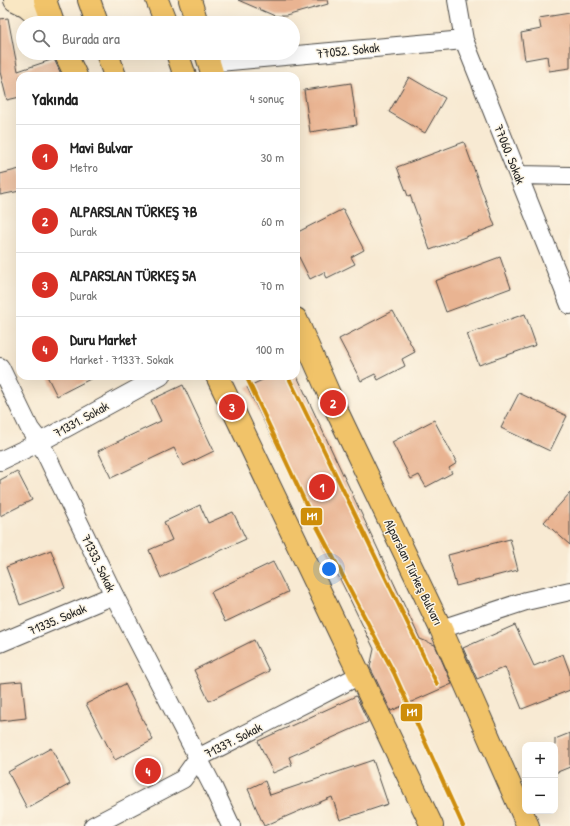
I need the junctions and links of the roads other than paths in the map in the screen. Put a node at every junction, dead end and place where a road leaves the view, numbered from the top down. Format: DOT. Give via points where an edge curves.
graph roads {
  1 [pos="15,0"];
  2 [pos="45,0"];
  3 [pos="89,0"];
  4 [pos="158,0"];
  5 [pos="190,0"];
  6 [pos="457,0"];
  7 [pos="39,16"];
  8 [pos="51,16"];
  9 [pos="95,16"];
  10 [pos="164,16"];
  11 [pos="195,16"];
  12 [pos="464,40"];
  13 [pos="300,55"];
  14 [pos="68,60"];
  15 [pos="109,60"];
  16 [pos="179,60"];
  17 [pos="252,60"];
  18 [pos="209,64"];
  19 [pos="74,72"];
  20 [pos="114,72"];
  21 [pos="184,72"];
  22 [pos="519,175"];
  23 [pos="570,176"];
  24 [pos="570,305"];
  25 [pos="300,328"];
  26 [pos="0,367"];
  27 [pos="153,380"];
  28 [pos="219,380"];
  29 [pos="40,442"];
  30 [pos="0,461"];
  31 [pos="570,591"];
  32 [pos="114,595"];
  33 [pos="442,629"];
  34 [pos="0,643"];
  35 [pos="360,675"];
  36 [pos="198,758"];
  37 [pos="93,826"];
  38 [pos="231,826"];
  39 [pos="432,826"];
  40 [pos="528,826"];
  1 -- 7 [label="main road"];
  2 -- 8 [label="main road"];
  3 -- 9 [label="main road"];
  4 -- 10 [label="main road"];
  5 -- 11 [label="main road"];
  6 -- 12 [label="street, 77060. Sokak"];
  12 -- 13 [label="street, 77052. Sokak"];
  12 -- 22 [label="street, 77060. Sokak"];
  14 -- 19 [label="main road"];
  15 -- 20 [label="main road"];
  16 -- 21 [label="main road"];
  17 -- 18 [label="street, 77052. Sokak"];
  22 -- 23 [label="street"];
  22 -- 24 [label="street, 77060. Sokak"];
  25 -- 33 [label="main road, Alparslan Türkeş Bulvarı" via="333,403"];
  26 -- 29 [label="street, 71333. Sokak" via="30,429"];
  27 -- 29 [label="street, 71331. Sokak"];
  28 -- 35 [label="main road"];
  29 -- 30 [label="street, 71331. Sokak"];
  29 -- 32 [label="street, 71333. Sokak"];
  31 -- 33 [label="street" via="526,601"];
  32 -- 34 [label="street, 71335. Sokak"];
  32 -- 36 [label="street, 71333. Sokak"];
  33 -- 40 [label="main road, Alparslan Türkeş Bulvarı"];
  35 -- 36 [label="street, 71337. Sokak"];
  35 -- 39 [label="main road"];
  36 -- 37 [label="street, 71337. Sokak" via="183,779"];
  36 -- 38 [label="street, 71333. Sokak"];
}
